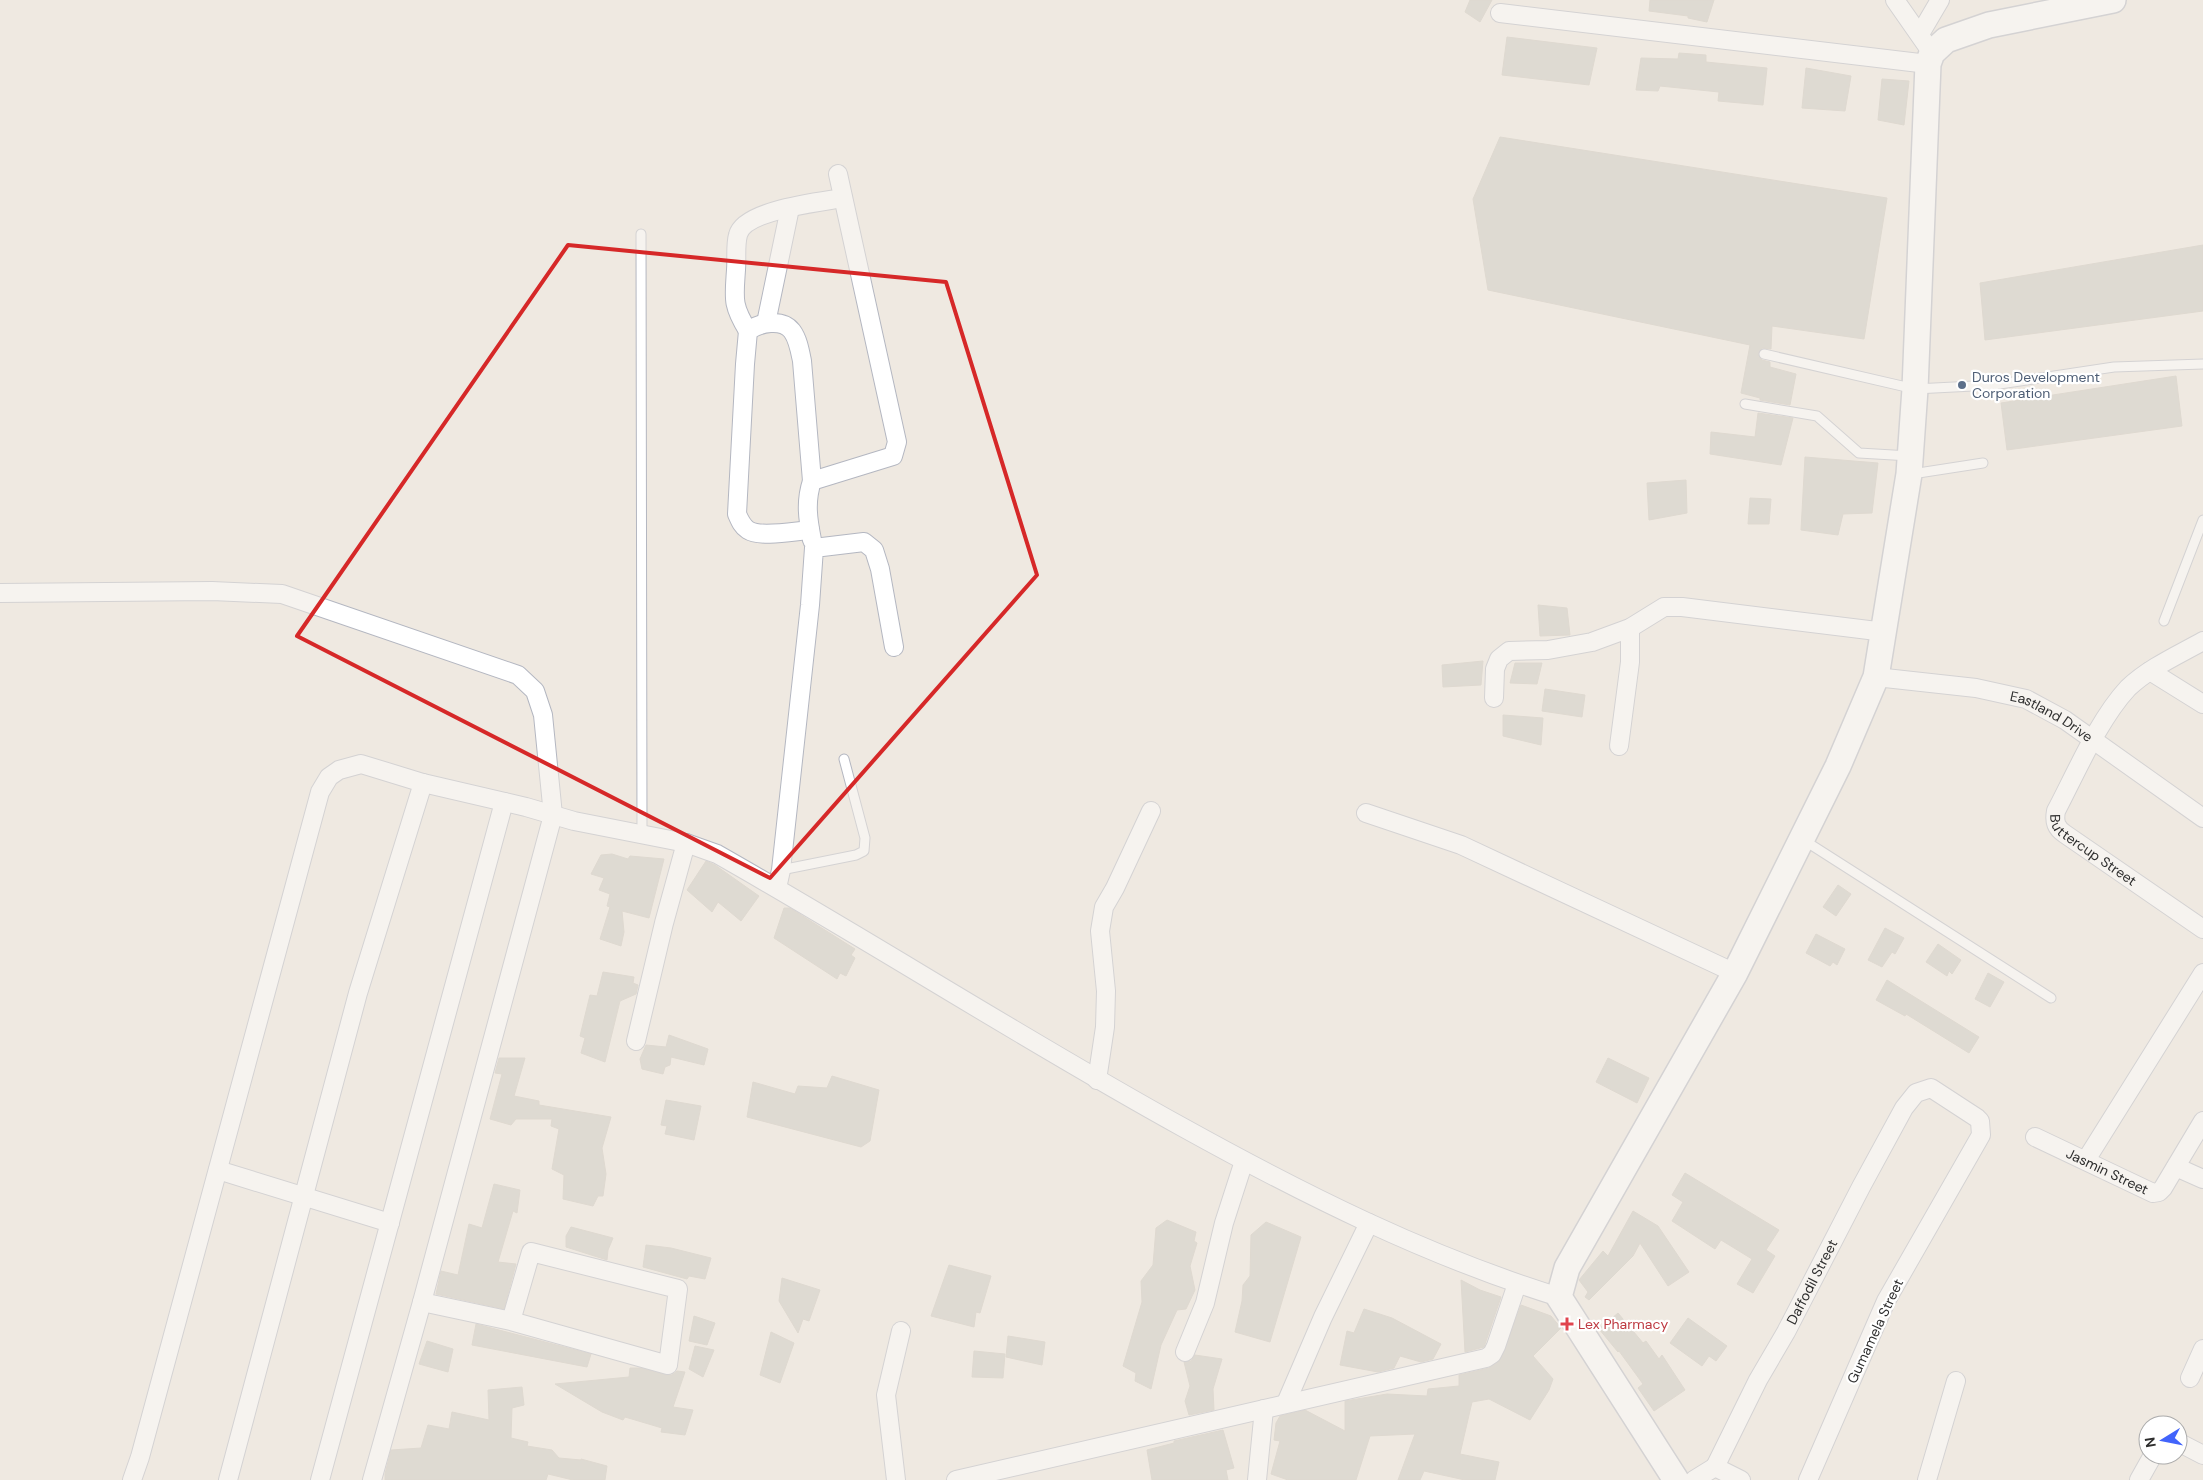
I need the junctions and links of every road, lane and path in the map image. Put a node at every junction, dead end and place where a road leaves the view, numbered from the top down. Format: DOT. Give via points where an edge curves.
graph roads {
  1 [pos="1895,0"];
  2 [pos="1940,0"];
  3 [pos="2112,0"];
  4 [pos="1500,13"];
  5 [pos="1927,50"];
  6 [pos="838,174"];
  7 [pos="843,198"];
  8 [pos="790,208"];
  9 [pos="641,234"];
  10 [pos="766,323"];
  11 [pos="748,331"];
  12 [pos="1764,354"];
  13 [pos="2203,364"];
  14 [pos="1915,389"];
  15 [pos="1745,404"];
  16 [pos="1983,463"];
  17 [pos="1909,465"];
  18 [pos="812,482"];
  19 [pos="2203,520"];
  20 [pos="810,530"];
  21 [pos="814,548"];
  22 [pos="0,593"];
  23 [pos="2164,621"];
  24 [pos="1630,628"];
  25 [pos="1885,632"];
  26 [pos="2203,641"];
  27 [pos="894,647"];
  28 [pos="2150,671"];
  29 [pos="1876,677"];
  30 [pos="1494,698"];
  31 [pos="2203,704"];
  32 [pos="2094,740"];
  33 [pos="1619,746"];
  34 [pos="844,759"];
  35 [pos="423,782"];
  36 [pos="504,802"];
  37 [pos="1151,811"];
  38 [pos="1366,814"];
  39 [pos="554,815"];
  40 [pos="2203,818"];
  41 [pos="642,834"];
  42 [pos="1802,839"];
  43 [pos="686,844"];
  44 [pos="781,870"];
  45 [pos="777,888"];
  46 [pos="2203,929"];
  47 [pos="1735,973"];
  48 [pos="2203,973"];
  49 [pos="2051,998"];
  50 [pos="636,1041"];
  51 [pos="1097,1080"];
  52 [pos="2203,1121"];
  53 [pos="1981,1135"];
  54 [pos="2036,1136"];
  55 [pos="2086,1160"];
  56 [pos="1244,1161"];
  57 [pos="2176,1167"];
  58 [pos="218,1170"];
  59 [pos="2203,1179"];
  60 [pos="304,1196"];
  61 [pos="390,1223"];
  62 [pos="1369,1223"];
  63 [pos="1517,1284"];
  64 [pos="1560,1297"];
  65 [pos="422,1302"];
  66 [pos="511,1321"];
  67 [pos="901,1332"];
  68 [pos="2203,1349"];
  69 [pos="1185,1352"];
  70 [pos="2190,1378"];
  71 [pos="1956,1381"];
  72 [pos="1286,1403"];
  73 [pos="1264,1409"];
  74 [pos="2188,1447"];
  75 [pos="2203,1455"];
  76 [pos="2147,1465"];
  77 [pos="1715,1467"];
  78 [pos="132,1480"];
  79 [pos="228,1480"];
  80 [pos="320,1480"];
  81 [pos="372,1480"];
  82 [pos="896,1480"];
  83 [pos="956,1480"];
  84 [pos="1257,1480"];
  85 [pos="1676,1480"];
  86 [pos="1694,1480"];
  87 [pos="1741,1480"];
  88 [pos="1808,1480"];
  89 [pos="1927,1480"];
  90 [pos="2139,1480"];
  1 -- 5 [label="street"];
  2 -- 5 [label="street"];
  3 -- 5 [label="street" via="1989,25"];
  4 -- 5 [label="street"];
  5 -- 14 [label="street"];
  6 -- 7 [label="street"];
  7 -- 8 [label="street"];
  7 -- 18 [label="street" via="897,442 893,456"];
  8 -- 10 [label="street"];
  8 -- 11 [label="street" via="744,224 738,234 734,300 737,314"];
  9 -- 41 [label="lane"];
  10 -- 11 [label="street"];
  10 -- 18 [label="street" via="782,324 791,330 798,343"];
  11 -- 20 [label="street" via="737,514 749,531 766,534"];
  12 -- 14 [label="lane"];
  13 -- 14 [label="lane" via="2114,367 1993,385"];
  14 -- 17 [label="street"];
  15 -- 17 [label="lane" via="1817,416 1858,453"];
  16 -- 17 [label="lane"];
  17 -- 25 [label="street"];
  18 -- 20 [label="street" via="807,496"];
  19 -- 23 [label="lane"];
  20 -- 21 [label="street"];
  21 -- 27 [label="street" via="864,542 874,550"];
  21 -- 44 [label="street"];
  22 -- 39 [label="street" via="212,591 282,594 518,674 536,691 543,715"];
  24 -- 25 [label="street" via="1664,607 1682,607"];
  24 -- 30 [label="street" via="1592,642 1548,650 1509,651 1499,658 1495,670"];
  24 -- 33 [label="street" via="1630,662"];
  25 -- 29 [label="street"];
  26 -- 28 [label="street"];
  28 -- 31 [label="street"];
  28 -- 32 [label="street" via="2113,707"];
  29 -- 32 [label="street, Eastland Drive" via="1976,688 2026,698"];
  29 -- 42 [label="street"];
  32 -- 40 [label="street, Eastland Drive"];
  32 -- 46 [label="street, Buttercup Street" via="2056,811 2056,825"];
  34 -- 44 [label="lane" via="865,838 864,851"];
  35 -- 36 [label="street"];
  35 -- 58 [label="street" via="361,764 334,773 320,792"];
  35 -- 60 [label="street" via="358,993"];
  36 -- 39 [label="street"];
  36 -- 61 [label="street"];
  37 -- 51 [label="street" via="1104,906 1100,931 1106,991 1105,1026"];
  38 -- 47 [label="street" via="1461,845"];
  39 -- 41 [label="street"];
  39 -- 65 [label="street"];
  41 -- 43 [label="street"];
  42 -- 47 [label="street"];
  42 -- 49 [label="lane"];
  43 -- 45 [label="street" via="717,854"];
  43 -- 50 [label="street"];
  44 -- 45 [label="street"];
  45 -- 51 [label="street"];
  47 -- 64 [label="street" via="1567,1268"];
  48 -- 55 [label="street"];
  51 -- 56 [label="street"];
  52 -- 57 [label="street, Jasmin Street"];
  53 -- 77 [label="street, Daffodil Street" via="1977,1118 1934,1089 1924,1089 1910,1098 1758,1380"];
  53 -- 88 [label="street, Gumamela Street" via="1886,1301"];
  54 -- 55 [label="street, Jasmin Street"];
  55 -- 57 [label="street, Jasmin Street" via="2153,1193 2163,1188"];
  56 -- 62 [label="street"];
  56 -- 69 [label="street" via="1224,1223 1205,1303"];
  57 -- 59 [label="street"];
  58 -- 60 [label="street"];
  58 -- 78 [label="street"];
  60 -- 61 [label="street"];
  60 -- 79 [label="street"];
  61 -- 80 [label="street"];
  62 -- 63 [label="street" via="1438,1255"];
  62 -- 72 [label="street"];
  63 -- 64 [label="street"];
  63 -- 72 [label="street" via="1496,1346 1486,1358"];
  64 -- 85 [label="street"];
  65 -- 66 [label="street"];
  65 -- 81 [label="street"];
  66 -- 66 [label="street" via="531,1252 678,1289 668,1365"];
  67 -- 82 [label="street" via="886,1395"];
  68 -- 70 [label="street"];
  71 -- 89 [label="street"];
  72 -- 73 [label="street"];
  73 -- 83 [label="street"];
  73 -- 84 [label="street"];
  74 -- 75 [label="street"];
  76 -- 90 [label="street"];
  77 -- 86 [label="street"];
  77 -- 87 [label="street"];
}
